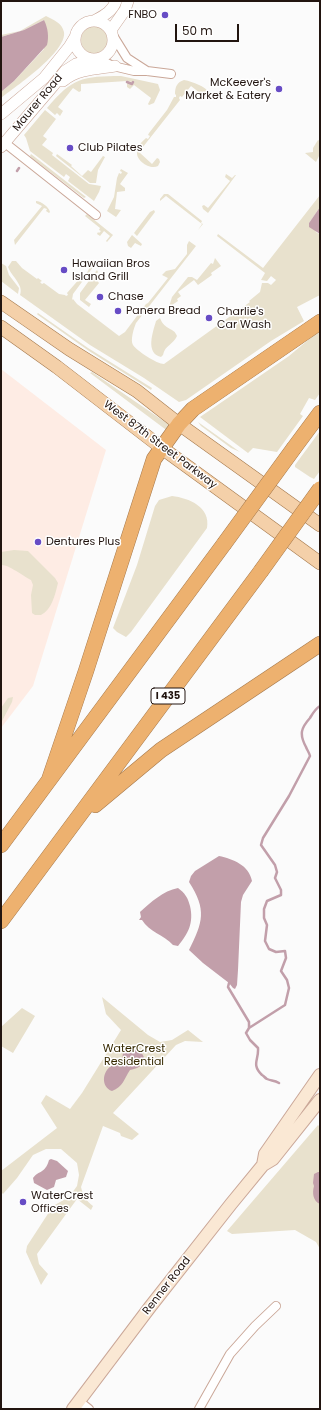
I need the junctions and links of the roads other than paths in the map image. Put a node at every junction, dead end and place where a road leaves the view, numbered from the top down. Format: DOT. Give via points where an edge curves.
graph roads {
  1 [pos="116,1"];
  2 [pos="128,1"];
  3 [pos="94,21"];
  4 [pos="112,34"];
  5 [pos="75,37"];
  6 [pos="98,60"];
  7 [pos="115,66"];
  8 [pos="147,71"];
  9 [pos="171,74"];
  10 [pos="39,83"];
  11 [pos="53,86"];
  12 [pos="1,114"];
  13 [pos="1,124"];
  14 [pos="2,142"];
  15 [pos="96,215"];
  16 [pos="1,302"];
  17 [pos="320,322"];
  18 [pos="1,326"];
  19 [pos="320,413"];
  20 [pos="179,424"];
  21 [pos="162,448"];
  22 [pos="320,489"];
  23 [pos="320,525"];
  24 [pos="320,563"];
  25 [pos="320,644"];
  26 [pos="49,780"];
  27 [pos="75,822"];
  28 [pos="1,845"];
  29 [pos="1,921"];
  30 [pos="320,1075"];
  31 [pos="320,1100"];
  32 [pos="263,1164"];
  33 [pos="276,1306"];
  34 [pos="76,1405"];
  35 [pos="89,1409"];
  36 [pos="199,1409"];
  1 -- 3 [label="street, Maurer Road" via="112,9"];
  2 -- 4 [label="street"];
  3 -- 4 [label="street" via="104,23"];
  3 -- 5 [label="street, Maurer Road" via="82,25"];
  4 -- 6 [label="street" via="112,48 105,57"];
  4 -- 8 [label="street" via="127,58"];
  5 -- 6 [label="street" via="80,54"];
  5 -- 10 [label="street, Maurer Road"];
  6 -- 7 [label="street"];
  6 -- 11 [label="street, Maurer Road" via="71,66"];
  7 -- 8 [label="street" via="134,71"];
  7 -- 11 [label="street" via="79,72"];
  8 -- 9 [label="street"];
  10 -- 12 [label="street, Maurer Road"];
  10 -- 13 [label="street, Maurer Road" via="36,91 3,119"];
  11 -- 14 [label="street, Maurer Road"];
  14 -- 15 [label="street"];
  16 -- 20 [label="main road" via="136,391"];
  17 -- 20 [label="highway" via="193,409"];
  18 -- 21 [label="main road, West 87th Street Parkway"];
  19 -- 26 [label="highway, bridge"];
  20 -- 21 [label="highway"];
  20 -- 23 [label="main road"];
  21 -- 24 [label="main road, West 87th Street Parkway"];
  21 -- 26 [label="highway" via="154,459"];
  22 -- 27 [label="highway, I 435, bridge"];
  25 -- 27 [label="highway" via="161,750"];
  26 -- 28 [label="highway"];
  27 -- 29 [label="highway, I 435"];
  30 -- 32 [label="main road, Renner Road" via="265,1154"];
  31 -- 32 [label="main road, Renner Road" via="273,1160"];
  32 -- 34 [label="main road, Renner Road"];
  33 -- 36 [label="street" via="230,1354"];
  34 -- 35 [label="street"];
}
